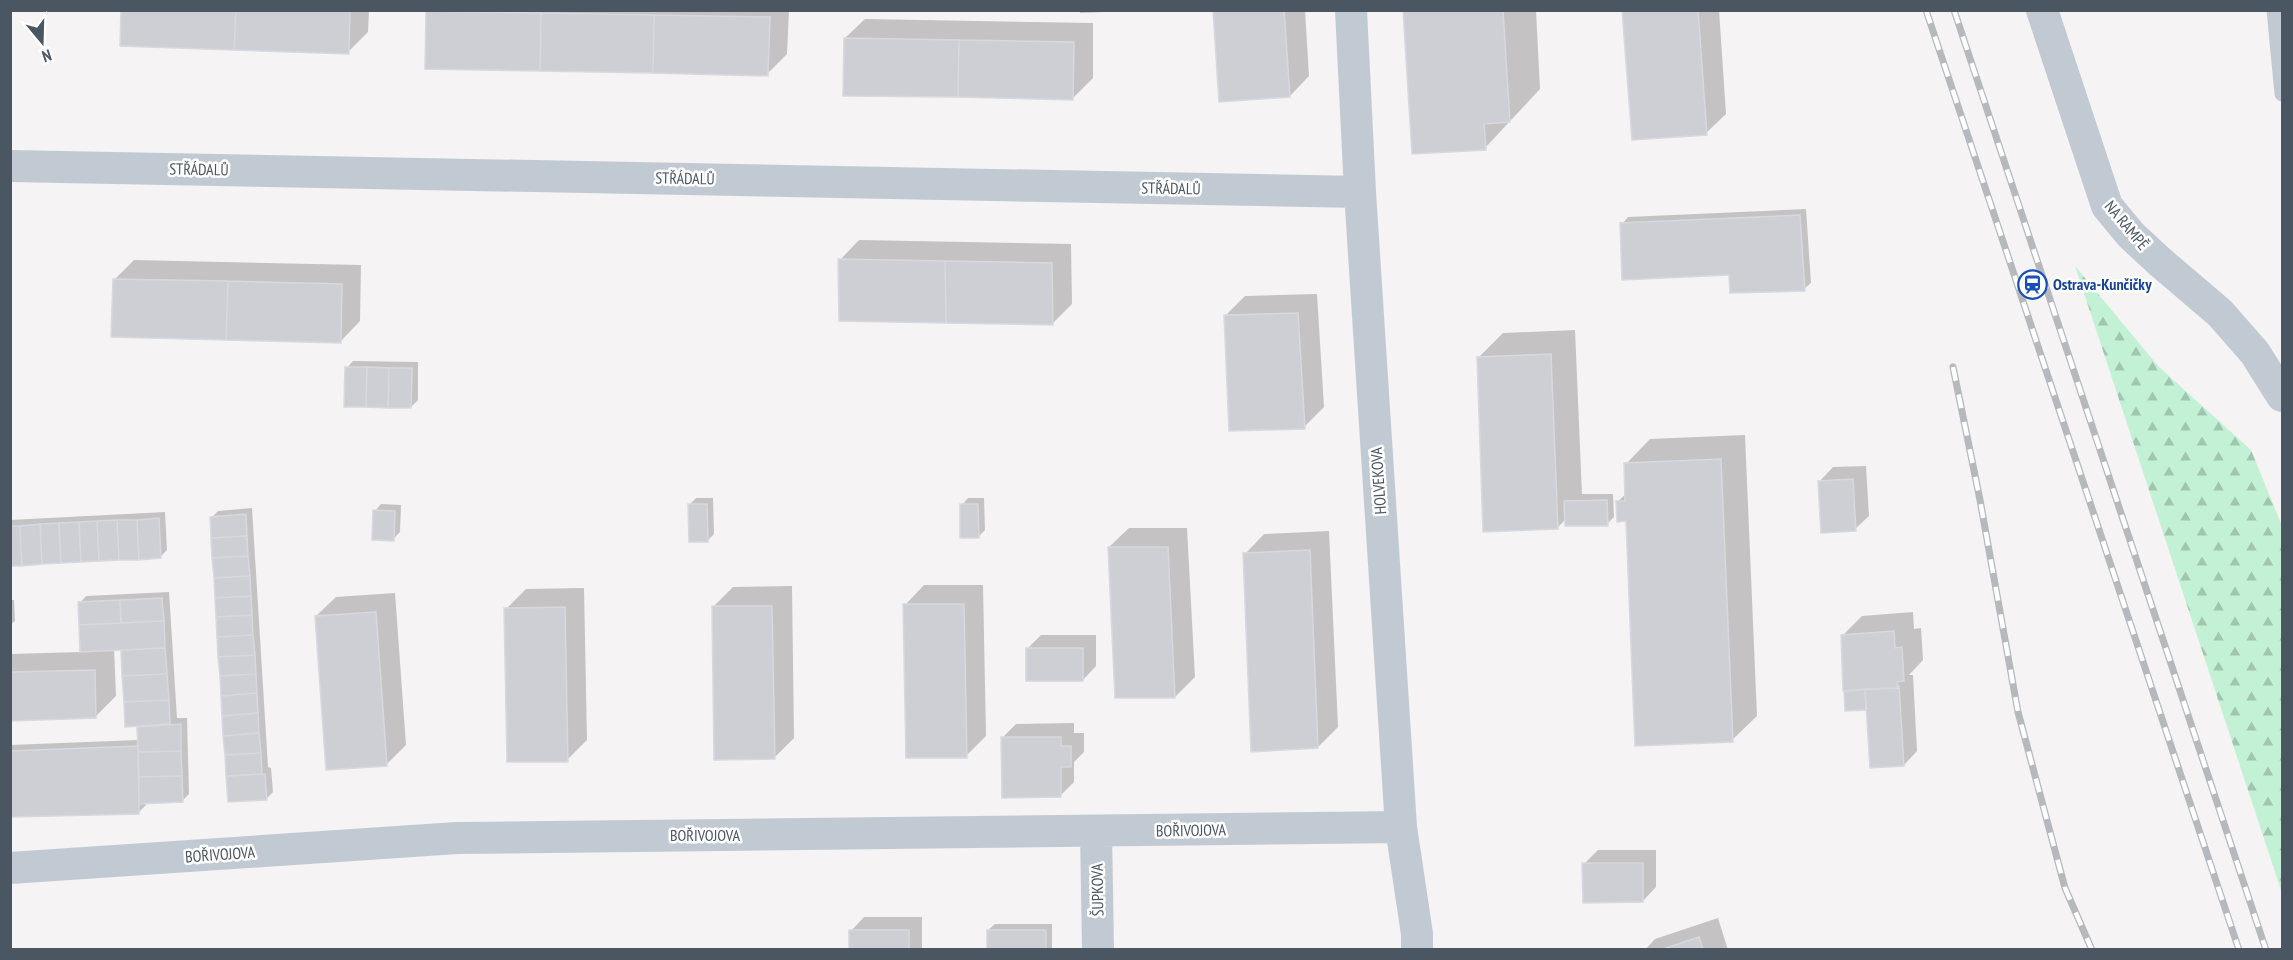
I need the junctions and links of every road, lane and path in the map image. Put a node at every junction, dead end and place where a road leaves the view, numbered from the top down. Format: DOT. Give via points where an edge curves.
graph roads {
  1 [pos="1351,10"];
  2 [pos="2042,10"];
  3 [pos="2274,10"];
  4 [pos="2283,94"];
  5 [pos="10,166"];
  6 [pos="1360,192"];
  7 [pos="2283,396"];
  8 [pos="1401,827"];
  9 [pos="1096,831"];
  10 [pos="10,868"];
  11 [pos="1098,950"];
  12 [pos="1417,950"];
  1 -- 6 [label="street, HOLVEKOVA"];
  2 -- 7 [label="street, NA RAMPĚ" via="2107,206 2145,248 2220,313 2255,353"];
  3 -- 4 [label="lane"];
  5 -- 6 [label="street, STŘÁDALŮ"];
  6 -- 8 [label="street, HOLVEKOVA"];
  8 -- 9 [label="street, BOŘIVOJOVA"];
  8 -- 12 [label="street, HOLVEKOVA"];
  9 -- 10 [label="street, BOŘIVOJOVA" via="457,838"];
  9 -- 11 [label="street, ŠUPKOVA"];
}
